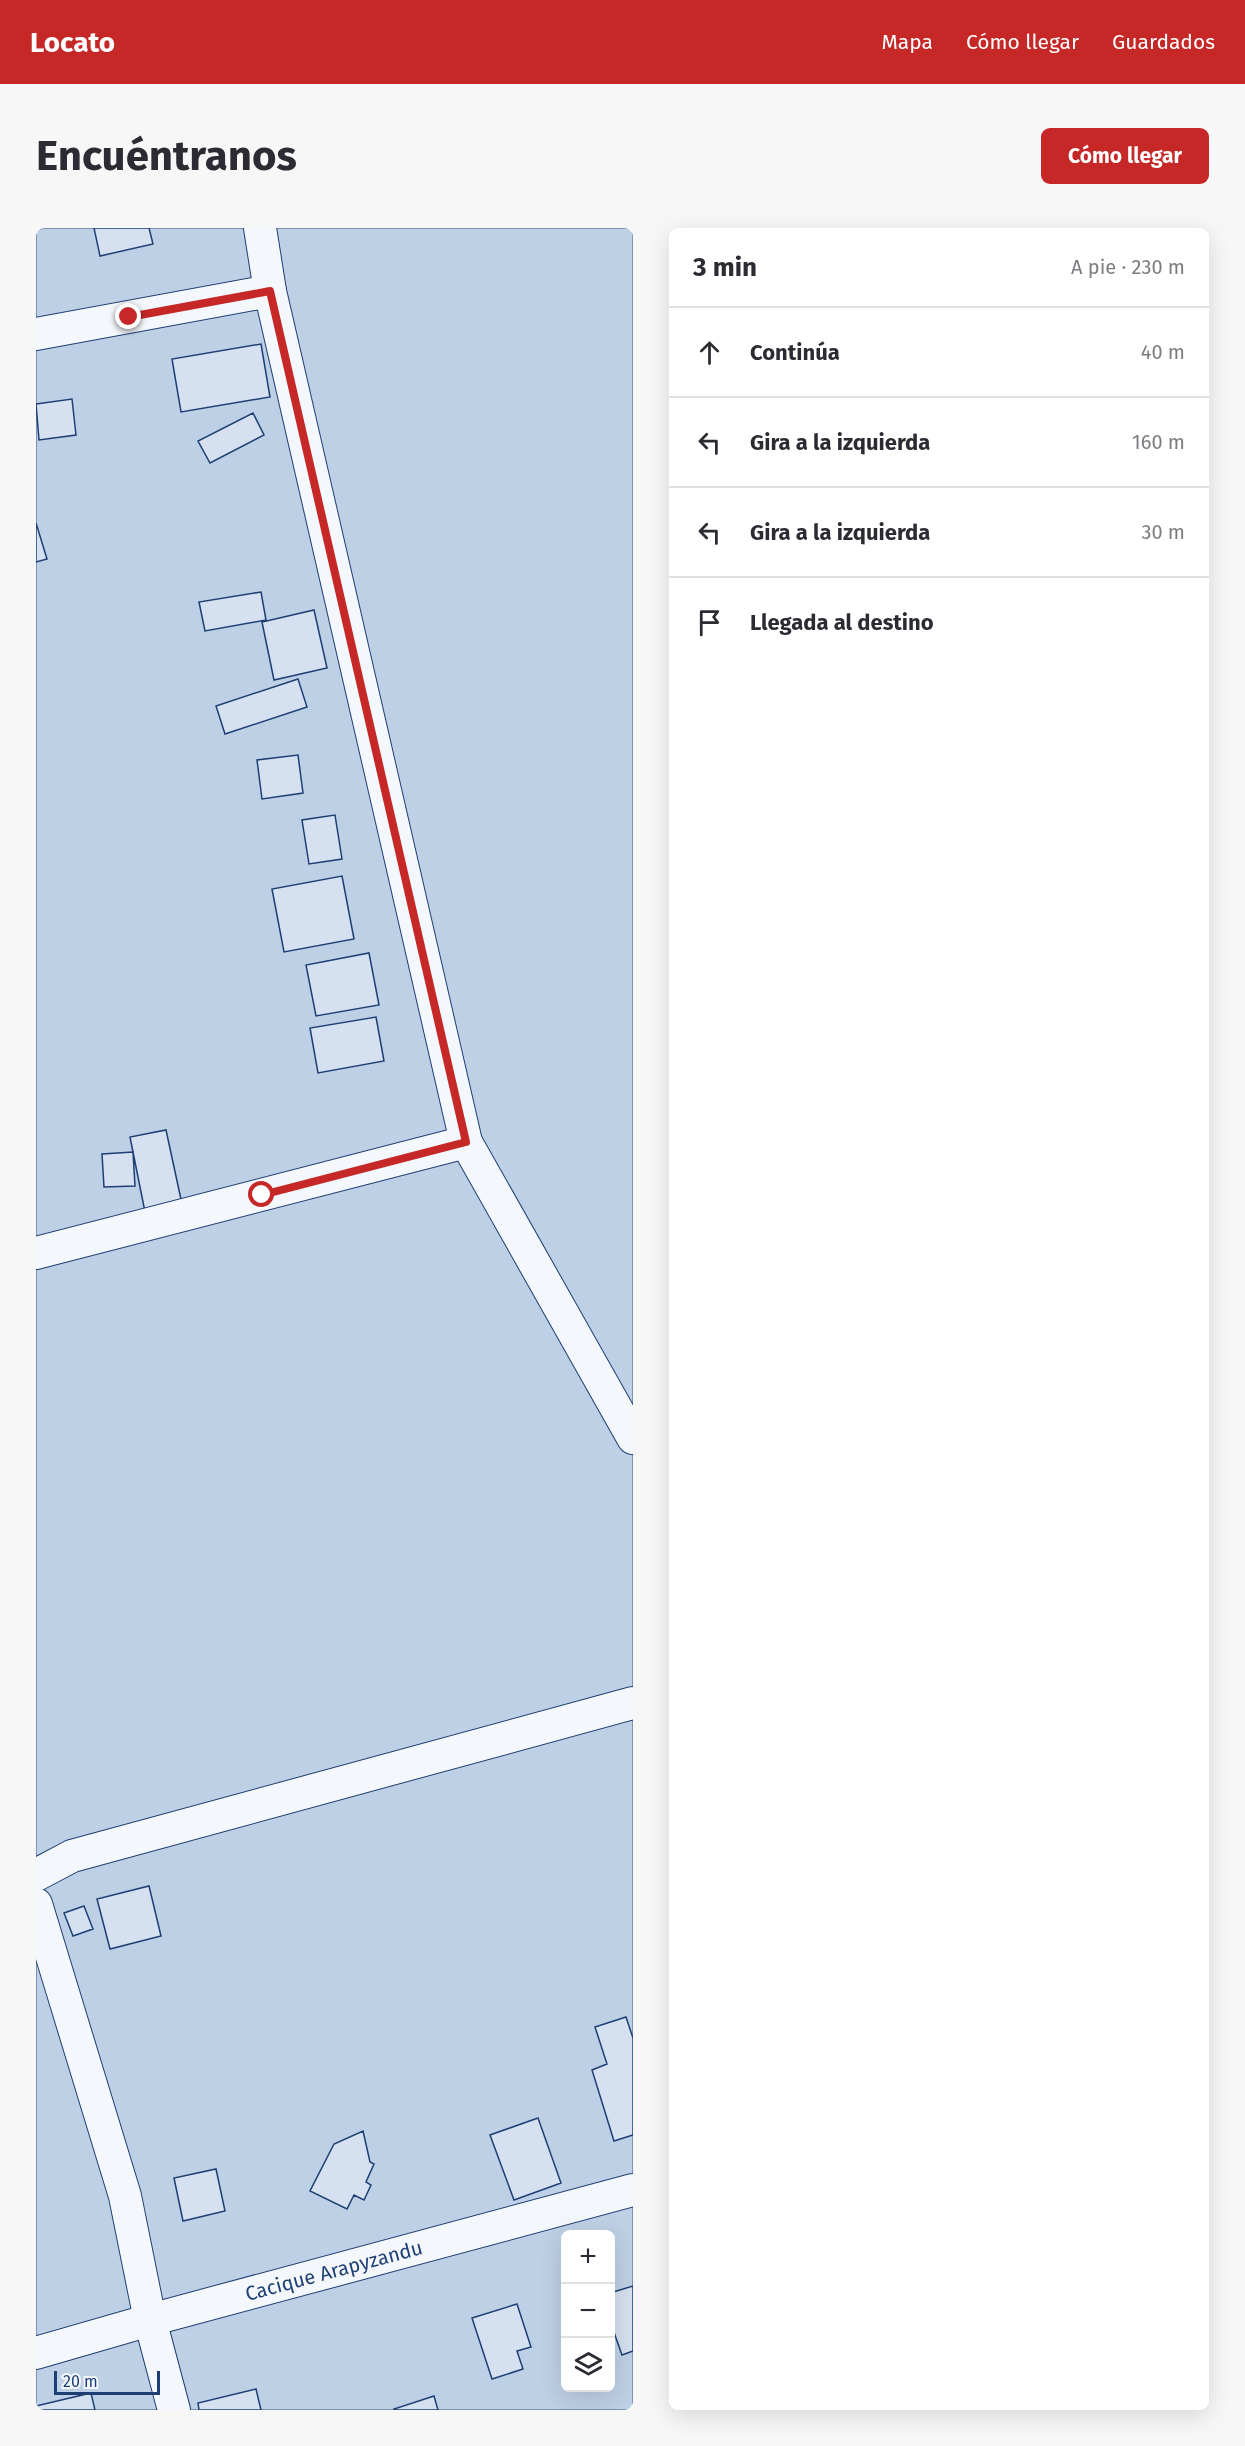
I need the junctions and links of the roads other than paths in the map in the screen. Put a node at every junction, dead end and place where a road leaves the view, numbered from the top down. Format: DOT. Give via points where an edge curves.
graph roads {
  1 [pos="260,228"];
  2 [pos="270,291"];
  3 [pos="36,334"];
  4 [pos="466,1142"];
  5 [pos="36,1253"];
  6 [pos="633,1438"];
  7 [pos="633,1703"];
  8 [pos="36,1875"];
  9 [pos="36,1904"];
  10 [pos="633,2190"];
  11 [pos="150,2320"];
  12 [pos="36,2354"];
  13 [pos="174,2410"];
  1 -- 2 [label="street"];
  2 -- 3 [label="street"];
  2 -- 4 [label="street"];
  4 -- 5 [label="street"];
  4 -- 6 [label="street"];
  7 -- 8 [label="street" via="72,1856"];
  9 -- 11 [label="street" via="125,2196"];
  10 -- 11 [label="street, Cacique Arapyzandu"];
  11 -- 12 [label="street, Cacique Arapyzandu"];
  11 -- 13 [label="street"];
}
